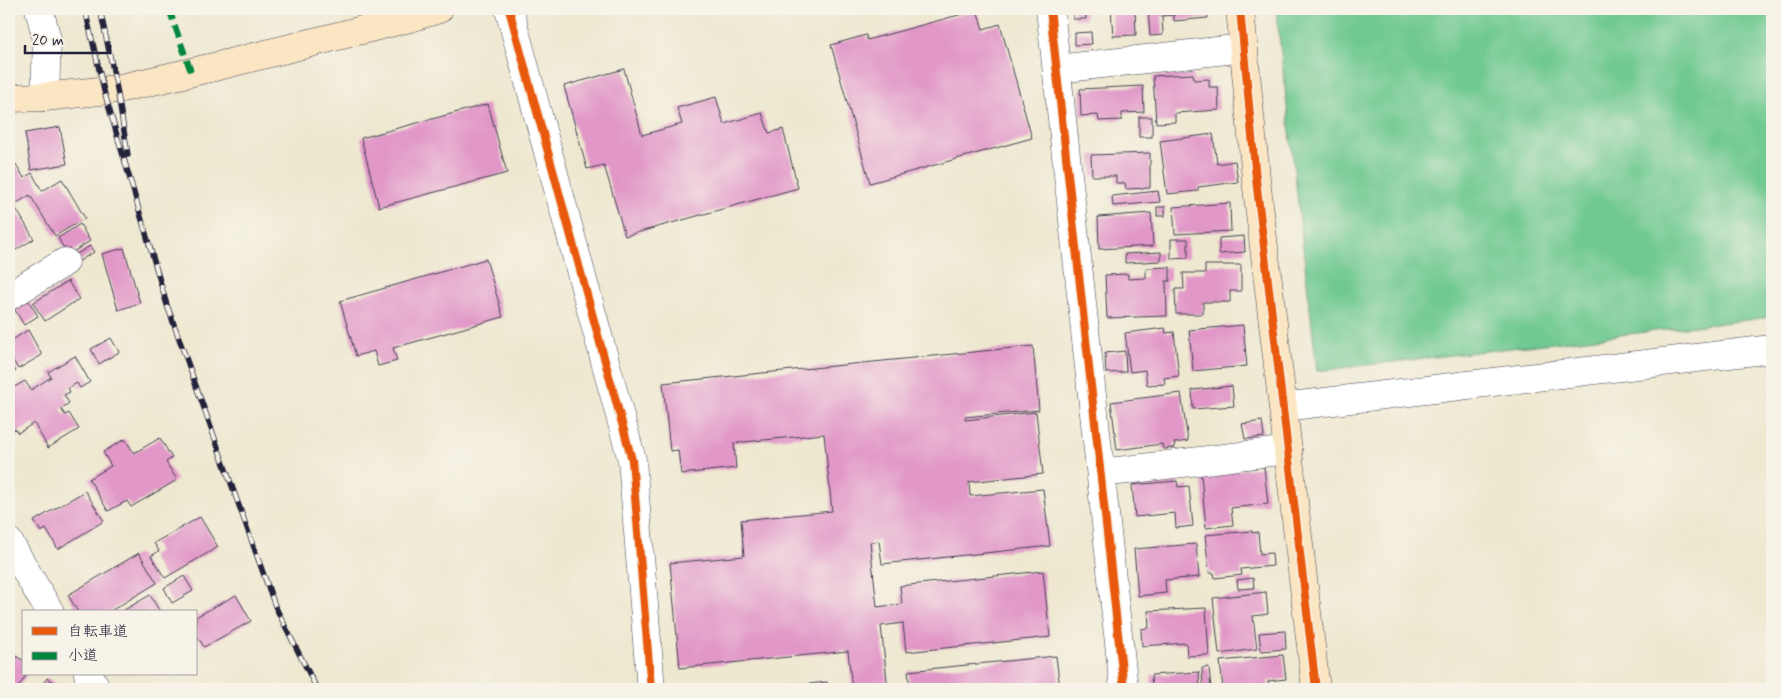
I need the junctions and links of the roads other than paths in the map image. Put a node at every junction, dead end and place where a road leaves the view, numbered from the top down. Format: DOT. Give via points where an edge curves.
graph roads {
  1 [pos="39,9"];
  2 [pos="439,9"];
  3 [pos="508,9"];
  4 [pos="1050,9"];
  5 [pos="1240,9"];
  6 [pos="1244,48"];
  7 [pos="1057,69"];
  8 [pos="45,97"];
  9 [pos="9,98"];
  10 [pos="65,262"];
  11 [pos="9,296"];
  12 [pos="1772,349"];
  13 [pos="1283,407"];
  14 [pos="1288,450"];
  15 [pos="1102,473"];
  16 [pos="9,542"];
  17 [pos="19,576"];
  18 [pos="48,610"];
  19 [pos="89,676"];
  20 [pos="97,689"];
  21 [pos="651,689"];
  22 [pos="1124,689"];
  23 [pos="1316,689"];
  1 -- 8 [label="street" via="47,39"];
  2 -- 8 [label="street" via="214,68 117,89"];
  3 -- 21 [label="street" via="632,460"];
  4 -- 7 [label="street"];
  5 -- 6 [label="street"];
  6 -- 7 [label="street"];
  6 -- 13 [label="street"];
  7 -- 15 [label="street"];
  8 -- 9 [label="street"];
  10 -- 11 [label="street"];
  12 -- 13 [label="street"];
  13 -- 14 [label="street"];
  14 -- 15 [label="street"];
  14 -- 23 [label="street"];
  15 -- 22 [label="street"];
  16 -- 17 [label="street"];
  17 -- 18 [label="street"];
  19 -- 20 [label="street"];
}
